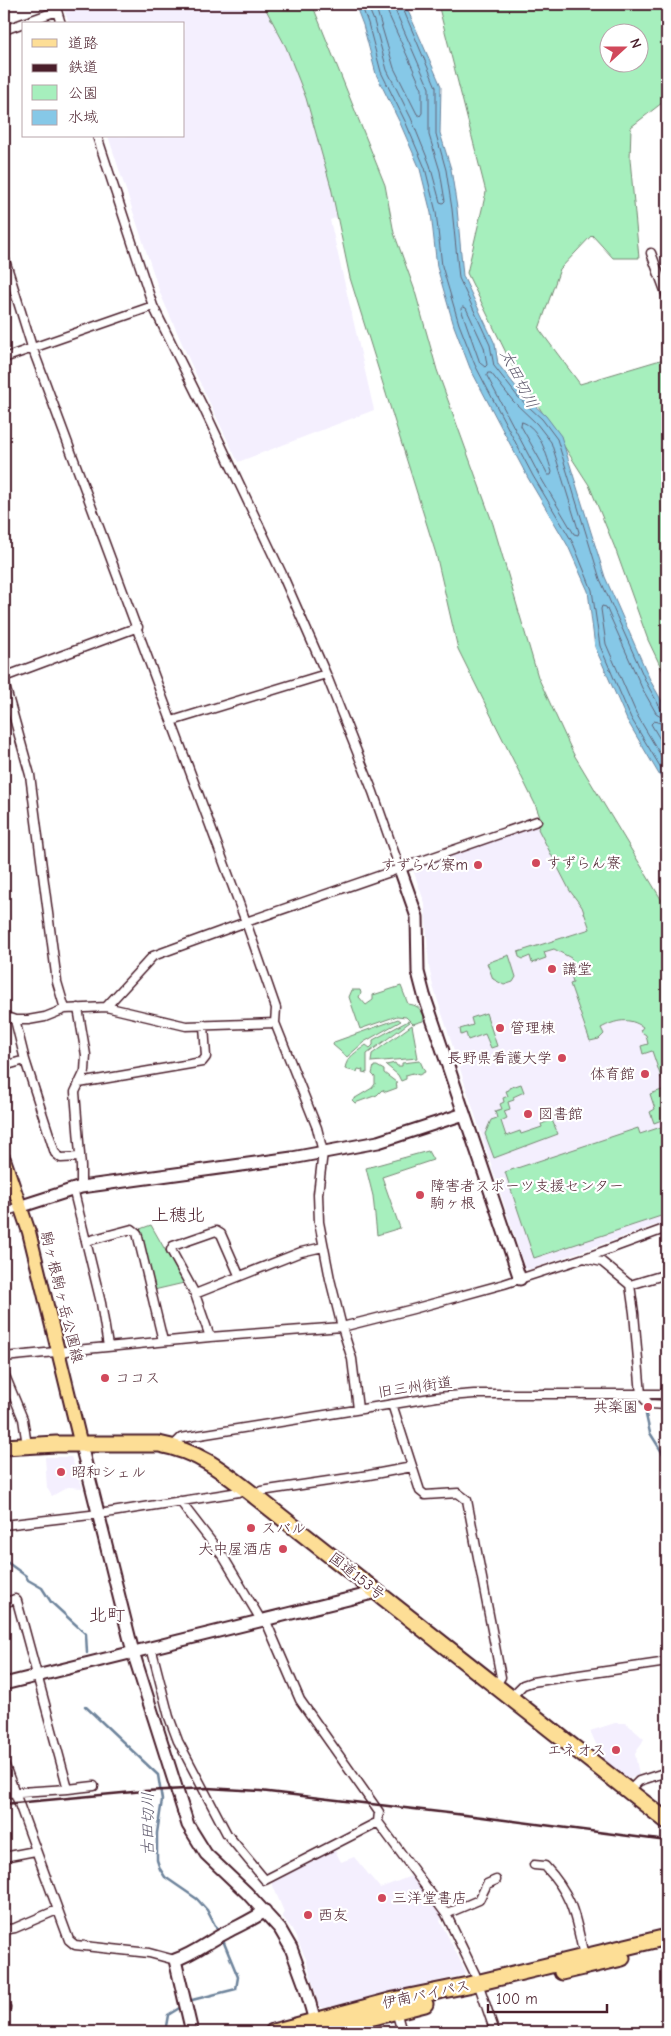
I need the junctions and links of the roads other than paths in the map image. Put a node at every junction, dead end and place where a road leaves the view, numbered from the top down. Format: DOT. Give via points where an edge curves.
graph roads {
  1 [pos="56,7"];
  2 [pos="22,22"];
  3 [pos="22,22"];
  4 [pos="60,22"];
  5 [pos="4,30"];
  6 [pos="98,138"];
  7 [pos="651,253"];
  8 [pos="4,257"];
  9 [pos="666,291"];
  10 [pos="152,306"];
  11 [pos="32,347"];
  12 [pos="4,358"];
  13 [pos="138,627"];
  14 [pos="326,674"];
  15 [pos="4,676"];
  16 [pos="4,682"];
  17 [pos="172,721"];
  18 [pos="537,821"];
  19 [pos="400,869"];
  20 [pos="246,922"];
  21 [pos="106,1007"];
  22 [pos="78,1008"];
  23 [pos="66,1009"];
  24 [pos="4,1016"];
  25 [pos="14,1020"];
  26 [pos="276,1023"];
  27 [pos="204,1025"];
  28 [pos="25,1060"];
  29 [pos="4,1066"];
  30 [pos="79,1083"];
  31 [pos="464,1114"];
  32 [pos="323,1152"];
  33 [pos="80,1157"];
  34 [pos="4,1159"];
  35 [pos="77,1188"];
  36 [pos="22,1206"];
  37 [pos="4,1212"];
  38 [pos="667,1228"];
  39 [pos="87,1240"];
  40 [pos="323,1247"];
  41 [pos="584,1258"];
  42 [pos="667,1274"];
  43 [pos="239,1276"];
  44 [pos="520,1279"];
  45 [pos="630,1285"];
  46 [pos="195,1294"];
  47 [pos="342,1326"];
  48 [pos="210,1337"];
  49 [pos="163,1341"];
  50 [pos="108,1346"];
  51 [pos="59,1351"];
  52 [pos="4,1357"];
  53 [pos="4,1372"];
  54 [pos="667,1394"];
  55 [pos="641,1395"];
  56 [pos="392,1404"];
  57 [pos="667,1404"];
  58 [pos="358,1409"];
  59 [pos="26,1445"];
  60 [pos="81,1445"];
  61 [pos="172,1446"];
  62 [pos="4,1447"];
  63 [pos="412,1466"];
  64 [pos="244,1487"];
  65 [pos="256,1497"];
  66 [pos="180,1501"];
  67 [pos="99,1514"];
  68 [pos="4,1525"];
  69 [pos="377,1592"];
  70 [pos="4,1603"];
  71 [pos="263,1620"];
  72 [pos="151,1647"];
  73 [pos="133,1652"];
  74 [pos="667,1662"];
  75 [pos="38,1675"];
  76 [pos="4,1684"];
  77 [pos="496,1685"];
  78 [pos="511,1697"];
  79 [pos="4,1763"];
  80 [pos="667,1772"];
  81 [pos="94,1786"];
  82 [pos="68,1789"];
  83 [pos="629,1791"];
  84 [pos="14,1792"];
  85 [pos="4,1793"];
  86 [pos="667,1821"];
  87 [pos="378,1822"];
  88 [pos="35,1851"];
  89 [pos="4,1857"];
  90 [pos="534,1865"];
  91 [pos="496,1880"];
  92 [pos="57,1910"];
  93 [pos="265,1911"];
  94 [pos="446,1914"];
  95 [pos="4,1930"];
  96 [pos="667,1937"];
  97 [pos="667,1947"];
  98 [pos="584,1956"];
  99 [pos="175,1960"];
  100 [pos="479,1987"];
  101 [pos="396,2011"];
  102 [pos="314,2029"];
  103 [pos="192,2032"];
  104 [pos="273,2032"];
  105 [pos="402,2032"];
  106 [pos="494,2032"];
  1 -- 2 [label="street"];
  1 -- 4 [label="street"];
  3 -- 5 [label="street"];
  6 -- 10 [label="street"];
  7 -- 9 [label="street"];
  8 -- 11 [label="street"];
  10 -- 11 [label="street"];
  10 -- 14 [label="street" via="270,548"];
  11 -- 12 [label="street"];
  11 -- 13 [label="street"];
  13 -- 15 [label="street"];
  13 -- 17 [label="street"];
  14 -- 17 [label="street"];
  14 -- 19 [label="street"];
  16 -- 23 [label="street" via="30,775 57,982"];
  17 -- 20 [label="street"];
  18 -- 19 [label="street"];
  19 -- 20 [label="street"];
  19 -- 31 [label="street" via="417,917 418,972 424,995"];
  20 -- 21 [label="street" via="153,956"];
  20 -- 26 [label="street" via="276,1008"];
  21 -- 22 [label="street"];
  21 -- 27 [label="street" via="186,1026"];
  22 -- 23 [label="street"];
  22 -- 30 [label="street" via="86,1055 85,1071"];
  23 -- 25 [label="street" via="45,1017"];
  24 -- 25 [label="street"];
  25 -- 28 [label="street"];
  26 -- 27 [label="street"];
  26 -- 32 [label="street" via="317,1128"];
  27 -- 30 [label="street" via="206,1057 202,1062"];
  28 -- 29 [label="street"];
  28 -- 33 [label="street" via="55,1152 61,1158"];
  30 -- 33 [label="street" via="75,1092"];
  31 -- 32 [label="street" via="378,1142"];
  31 -- 44 [label="street"];
  32 -- 35 [label="street"];
  32 -- 40 [label="street" via="318,1194"];
  33 -- 35 [label="street"];
  34 -- 36 [label="main road, 駒ヶ根駒ヶ岳公園線"];
  35 -- 36 [label="street"];
  35 -- 39 [label="street"];
  36 -- 37 [label="street"];
  36 -- 51 [label="main road, 駒ヶ根駒ヶ岳公園線"];
  38 -- 41 [label="street"];
  39 -- 49 [label="street" via="132,1229 137,1233"];
  39 -- 50 [label="street"];
  40 -- 43 [label="street"];
  40 -- 47 [label="street"];
  41 -- 44 [label="street"];
  41 -- 45 [label="street" via="602,1262"];
  42 -- 45 [label="street"];
  43 -- 46 [label="street"];
  43 -- 46 [label="street" via="221,1234 216,1231 173,1246 172,1250"];
  44 -- 47 [label="street"];
  45 -- 55 [label="street"];
  46 -- 48 [label="street"];
  47 -- 48 [label="street"];
  47 -- 58 [label="street" via="352,1359"];
  48 -- 49 [label="street"];
  49 -- 50 [label="street"];
  50 -- 51 [label="street"];
  51 -- 52 [label="street"];
  51 -- 60 [label="main road, 駒ヶ根駒ヶ岳公園線"];
  53 -- 59 [label="street" via="23,1419"];
  54 -- 55 [label="street, 旧三州街道"];
  55 -- 56 [label="street, 旧三州街道" via="474,1394"];
  55 -- 57 [label="street" via="649,1404"];
  56 -- 58 [label="street, 旧三州街道"];
  56 -- 63 [label="street"];
  58 -- 61 [label="street, 旧三州街道" via="181,1438"];
  59 -- 60 [label="highway, 国道153号"];
  59 -- 62 [label="highway, 国道153号"];
  60 -- 61 [label="highway, 国道153号" via="147,1443"];
  60 -- 67 [label="street"];
  61 -- 64 [label="highway, 国道153号" via="204,1459"];
  63 -- 65 [label="street" via="261,1491"];
  63 -- 77 [label="street" via="420,1491 425,1495 458,1492 467,1500 501,1677"];
  64 -- 65 [label="highway, 国道153号"];
  64 -- 66 [label="street" via="239,1492"];
  65 -- 69 [label="highway, 国道153号"];
  66 -- 67 [label="street"];
  66 -- 71 [label="street" via="224,1558"];
  67 -- 68 [label="street"];
  67 -- 73 [label="street"];
  69 -- 71 [label="street"];
  69 -- 77 [label="highway, 国道153号"];
  70 -- 75 [label="street" via="17,1601"];
  71 -- 72 [label="street"];
  71 -- 87 [label="street" via="300,1700 379,1812"];
  72 -- 73 [label="street"];
  72 -- 87 [label="street" via="178,1741 227,1834 265,1880"];
  73 -- 75 [label="street"];
  73 -- 93 [label="street" via="188,1825 206,1854"];
  74 -- 78 [label="street" via="532,1682 523,1685"];
  75 -- 76 [label="street"];
  75 -- 82 [label="street"];
  77 -- 78 [label="highway, 国道153号"];
  78 -- 83 [label="highway, 国道153号"];
  79 -- 84 [label="street"];
  80 -- 83 [label="street" via="639,1781"];
  81 -- 82 [label="street"];
  82 -- 84 [label="street"];
  83 -- 86 [label="highway, 国道153号"];
  84 -- 85 [label="street"];
  84 -- 88 [label="street"];
  87 -- 94 [label="street"];
  88 -- 89 [label="street"];
  88 -- 92 [label="street"];
  90 -- 98 [label="street" via="545,1866 562,1886 574,1910"];
  91 -- 94 [label="street" via="487,1884 479,1900"];
  92 -- 95 [label="street"];
  92 -- 99 [label="street" via="69,1940 75,1945 149,1953"];
  93 -- 99 [label="street" via="188,1956"];
  93 -- 102 [label="street" via="291,1948"];
  94 -- 100 [label="street"];
  96 -- 98 [label="highway, 伊南バイパス"];
  97 -- 100 [label="highway, 伊南バイパス"];
  98 -- 100 [label="highway, 伊南バイパス"];
  99 -- 103 [label="street"];
  100 -- 101 [label="highway, 伊南バイパス"];
  100 -- 102 [label="highway, 伊南バイパス" via="394,2000"];
  100 -- 106 [label="street"];
  101 -- 102 [label="highway, 伊南バイパス"];
  101 -- 105 [label="street"];
  102 -- 104 [label="highway, 伊南バイパス"];
}
